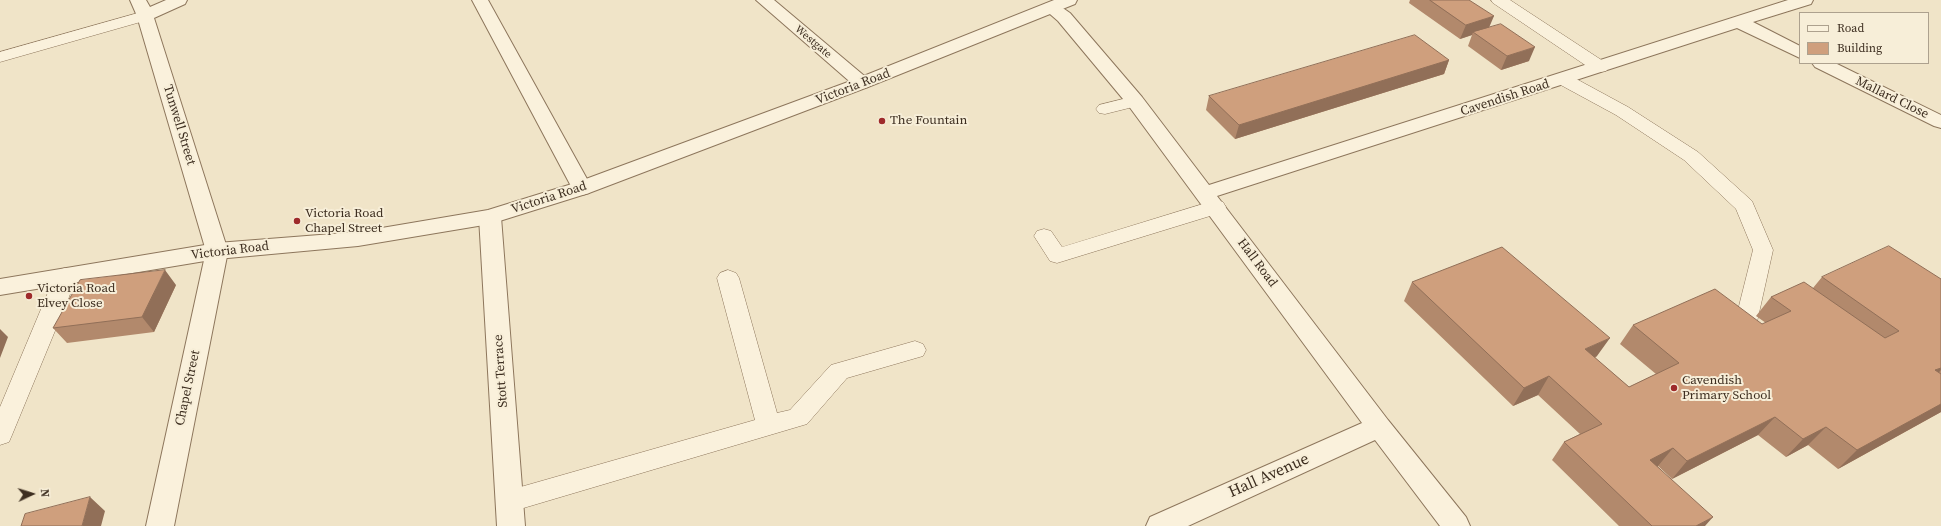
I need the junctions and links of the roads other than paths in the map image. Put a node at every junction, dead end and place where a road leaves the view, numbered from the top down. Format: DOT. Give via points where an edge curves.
graph roads {
  1 [pos="179,0"];
  2 [pos="480,0"];
  3 [pos="764,0"];
  4 [pos="1499,0"];
  5 [pos="1805,0"];
  6 [pos="1060,4"];
  7 [pos="141,8"];
  8 [pos="1739,22"];
  9 [pos="1799,52"];
  10 [pos="0,57"];
  11 [pos="1823,64"];
  12 [pos="1600,67"];
  13 [pos="1563,79"];
  14 [pos="862,83"];
  15 [pos="1135,101"];
  16 [pos="1105,108"];
  17 [pos="1941,122"];
  18 [pos="582,188"];
  19 [pos="1210,200"];
  20 [pos="490,217"];
  21 [pos="1044,236"];
  22 [pos="217,251"];
  23 [pos="65,276"];
  24 [pos="728,278"];
  25 [pos="0,286"];
  26 [pos="1746,322"];
  27 [pos="915,350"];
  28 [pos="769,426"];
  29 [pos="1379,427"];
  30 [pos="0,436"];
  31 [pos="510,501"];
  32 [pos="160,526"];
  33 [pos="511,526"];
  34 [pos="1160,526"];
  35 [pos="1456,526"];
  1 -- 7 [label="street"];
  2 -- 18 [label="street"];
  3 -- 14 [label="street, Westgate"];
  4 -- 12 [label="lane"];
  5 -- 8 [label="street, Cavendish Road"];
  6 -- 14 [label="street, Victoria Road"];
  6 -- 15 [label="street, Hall Road" via="1064,17"];
  7 -- 10 [label="lane"];
  7 -- 22 [label="street, Tunwell Street"];
  8 -- 9 [label="street"];
  8 -- 12 [label="street, Cavendish Road"];
  11 -- 17 [label="street, Mallard Close"];
  12 -- 13 [label="street, Cavendish Road"];
  13 -- 19 [label="street, Cavendish Road"];
  13 -- 26 [label="lane" via="1622,111 1691,156 1745,206 1763,250"];
  14 -- 18 [label="street, Victoria Road"];
  15 -- 16 [label="lane"];
  15 -- 19 [label="street, Hall Road"];
  18 -- 20 [label="street, Victoria Road"];
  19 -- 21 [label="lane" via="1057,256"];
  19 -- 29 [label="street, Hall Road"];
  20 -- 22 [label="street, Victoria Road" via="358,239"];
  20 -- 31 [label="street, Stott Terrace"];
  22 -- 23 [label="street, Victoria Road"];
  22 -- 32 [label="street, Chapel Street"];
  23 -- 25 [label="street, Victoria Road"];
  23 -- 30 [label="lane"];
  24 -- 28 [label="lane"];
  27 -- 28 [label="lane" via="839,371 798,417"];
  28 -- 31 [label="lane"];
  29 -- 34 [label="street, Hall Avenue"];
  29 -- 35 [label="street, Hall Road"];
  31 -- 33 [label="street, Stott Terrace"];
}
